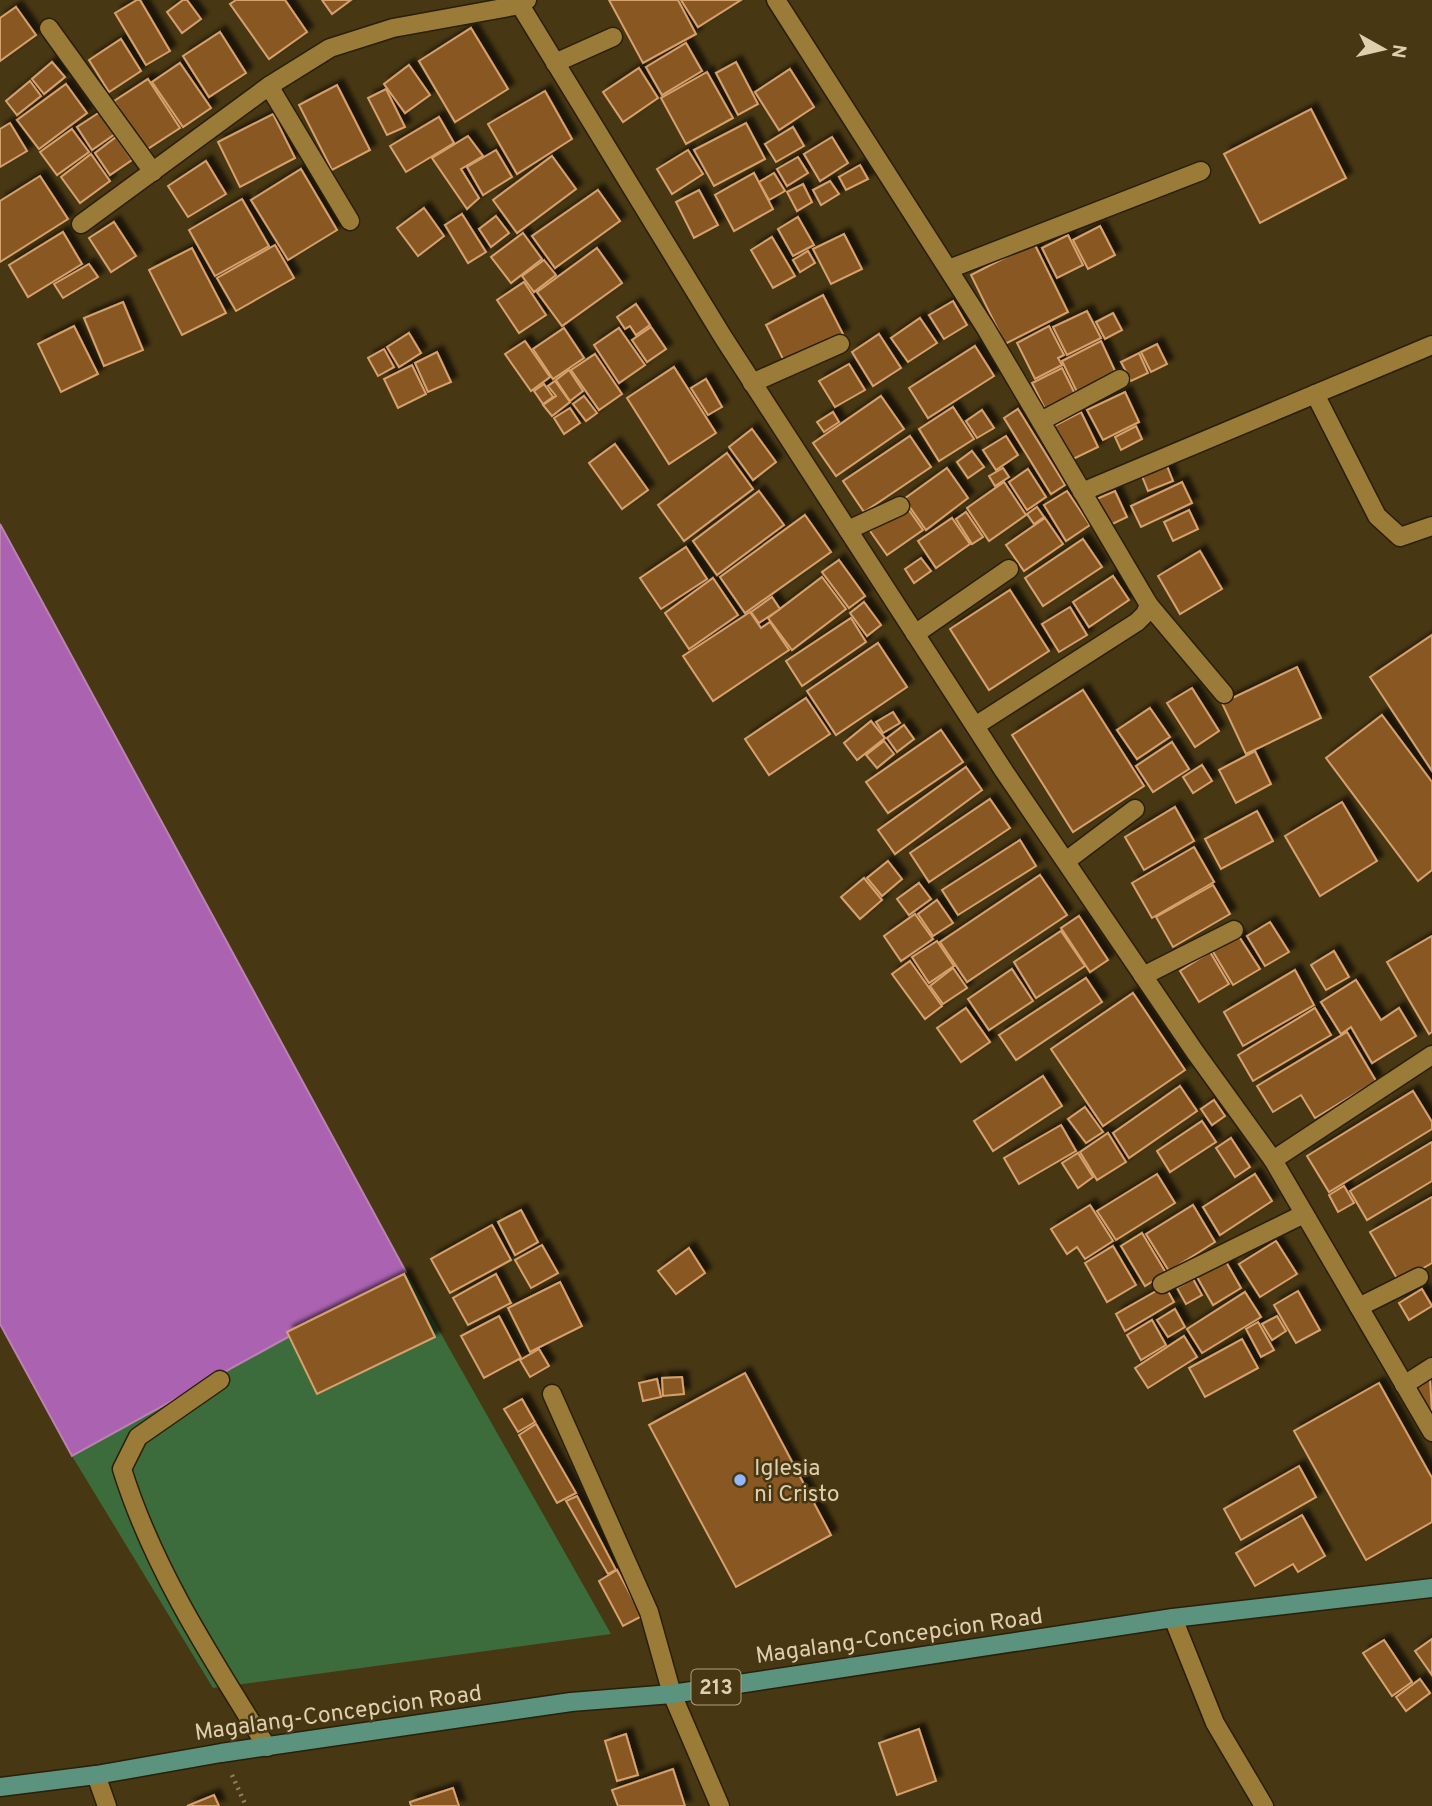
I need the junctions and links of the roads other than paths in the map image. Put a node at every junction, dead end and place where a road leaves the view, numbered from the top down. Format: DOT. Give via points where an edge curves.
graph roads {
  1 [pos="776,0"];
  2 [pos="521,2"];
  3 [pos="49,28"];
  4 [pos="613,37"];
  5 [pos="555,63"];
  6 [pos="269,86"];
  7 [pos="1201,171"];
  8 [pos="153,172"];
  9 [pos="350,221"];
  10 [pos="81,224"];
  11 [pos="948,270"];
  12 [pos="840,344"];
  13 [pos="1432,345"];
  14 [pos="1120,379"];
  15 [pos="752,383"];
  16 [pos="1315,394"];
  17 [pos="1041,422"];
  18 [pos="1082,492"];
  19 [pos="900,506"];
  20 [pos="1432,526"];
  21 [pos="848,530"];
  22 [pos="1009,569"];
  23 [pos="1149,605"];
  24 [pos="915,634"];
  25 [pos="1224,694"];
  26 [pos="975,726"];
  27 [pos="1135,809"];
  28 [pos="1066,861"];
  29 [pos="1234,930"];
  30 [pos="1143,975"];
  31 [pos="1432,1055"];
  32 [pos="1273,1160"];
  33 [pos="1304,1214"];
  34 [pos="1419,1277"];
  35 [pos="1162,1284"];
  36 [pos="1359,1307"];
  37 [pos="1432,1367"];
  38 [pos="220,1380"];
  39 [pos="1404,1385"];
  40 [pos="552,1394"];
  41 [pos="1432,1432"];
  42 [pos="1432,1588"];
  43 [pos="1173,1618"];
  44 [pos="672,1693"];
  45 [pos="267,1747"];
  46 [pos="96,1775"];
  47 [pos="0,1787"];
  48 [pos="107,1806"];
  49 [pos="720,1806"];
  50 [pos="1264,1806"];
  1 -- 11 [label="street"];
  2 -- 5 [label="street"];
  2 -- 6 [label="street" via="393,28 330,48"];
  3 -- 8 [label="street"];
  4 -- 5 [label="street"];
  5 -- 15 [label="street"];
  6 -- 8 [label="street"];
  6 -- 9 [label="street"];
  7 -- 11 [label="street"];
  8 -- 10 [label="street"];
  11 -- 17 [label="street"];
  12 -- 15 [label="street"];
  13 -- 16 [label="street"];
  14 -- 17 [label="street"];
  15 -- 21 [label="street"];
  16 -- 18 [label="street"];
  16 -- 20 [label="street" via="1377,516 1399,537"];
  17 -- 18 [label="street"];
  18 -- 23 [label="street"];
  19 -- 21 [label="street"];
  21 -- 24 [label="street"];
  22 -- 24 [label="street"];
  23 -- 25 [label="street"];
  23 -- 26 [label="street" via="1137,622"];
  24 -- 26 [label="street"];
  26 -- 28 [label="street"];
  27 -- 28 [label="street"];
  28 -- 30 [label="street"];
  29 -- 30 [label="street"];
  30 -- 32 [label="street"];
  31 -- 32 [label="street"];
  32 -- 33 [label="street"];
  33 -- 35 [label="street"];
  33 -- 36 [label="street"];
  34 -- 36 [label="street"];
  36 -- 39 [label="street"];
  37 -- 39 [label="street"];
  38 -- 45 [label="street" via="138,1437 122,1469 133,1504 194,1627"];
  39 -- 41 [label="street"];
  40 -- 44 [label="street" via="649,1612"];
  42 -- 43 [label="main road, Magalang-Concepcion Road / 213"];
  43 -- 44 [label="main road, Magalang-Concepcion Road / 213"];
  43 -- 50 [label="street" via="1215,1724"];
  44 -- 45 [label="main road, Magalang-Concepcion Road / 213" via="571,1702"];
  44 -- 49 [label="street"];
  45 -- 46 [label="main road, Magalang-Concepcion Road / 213"];
  46 -- 47 [label="main road, Magalang-Concepcion Road / 213"];
  46 -- 48 [label="street"];
}
